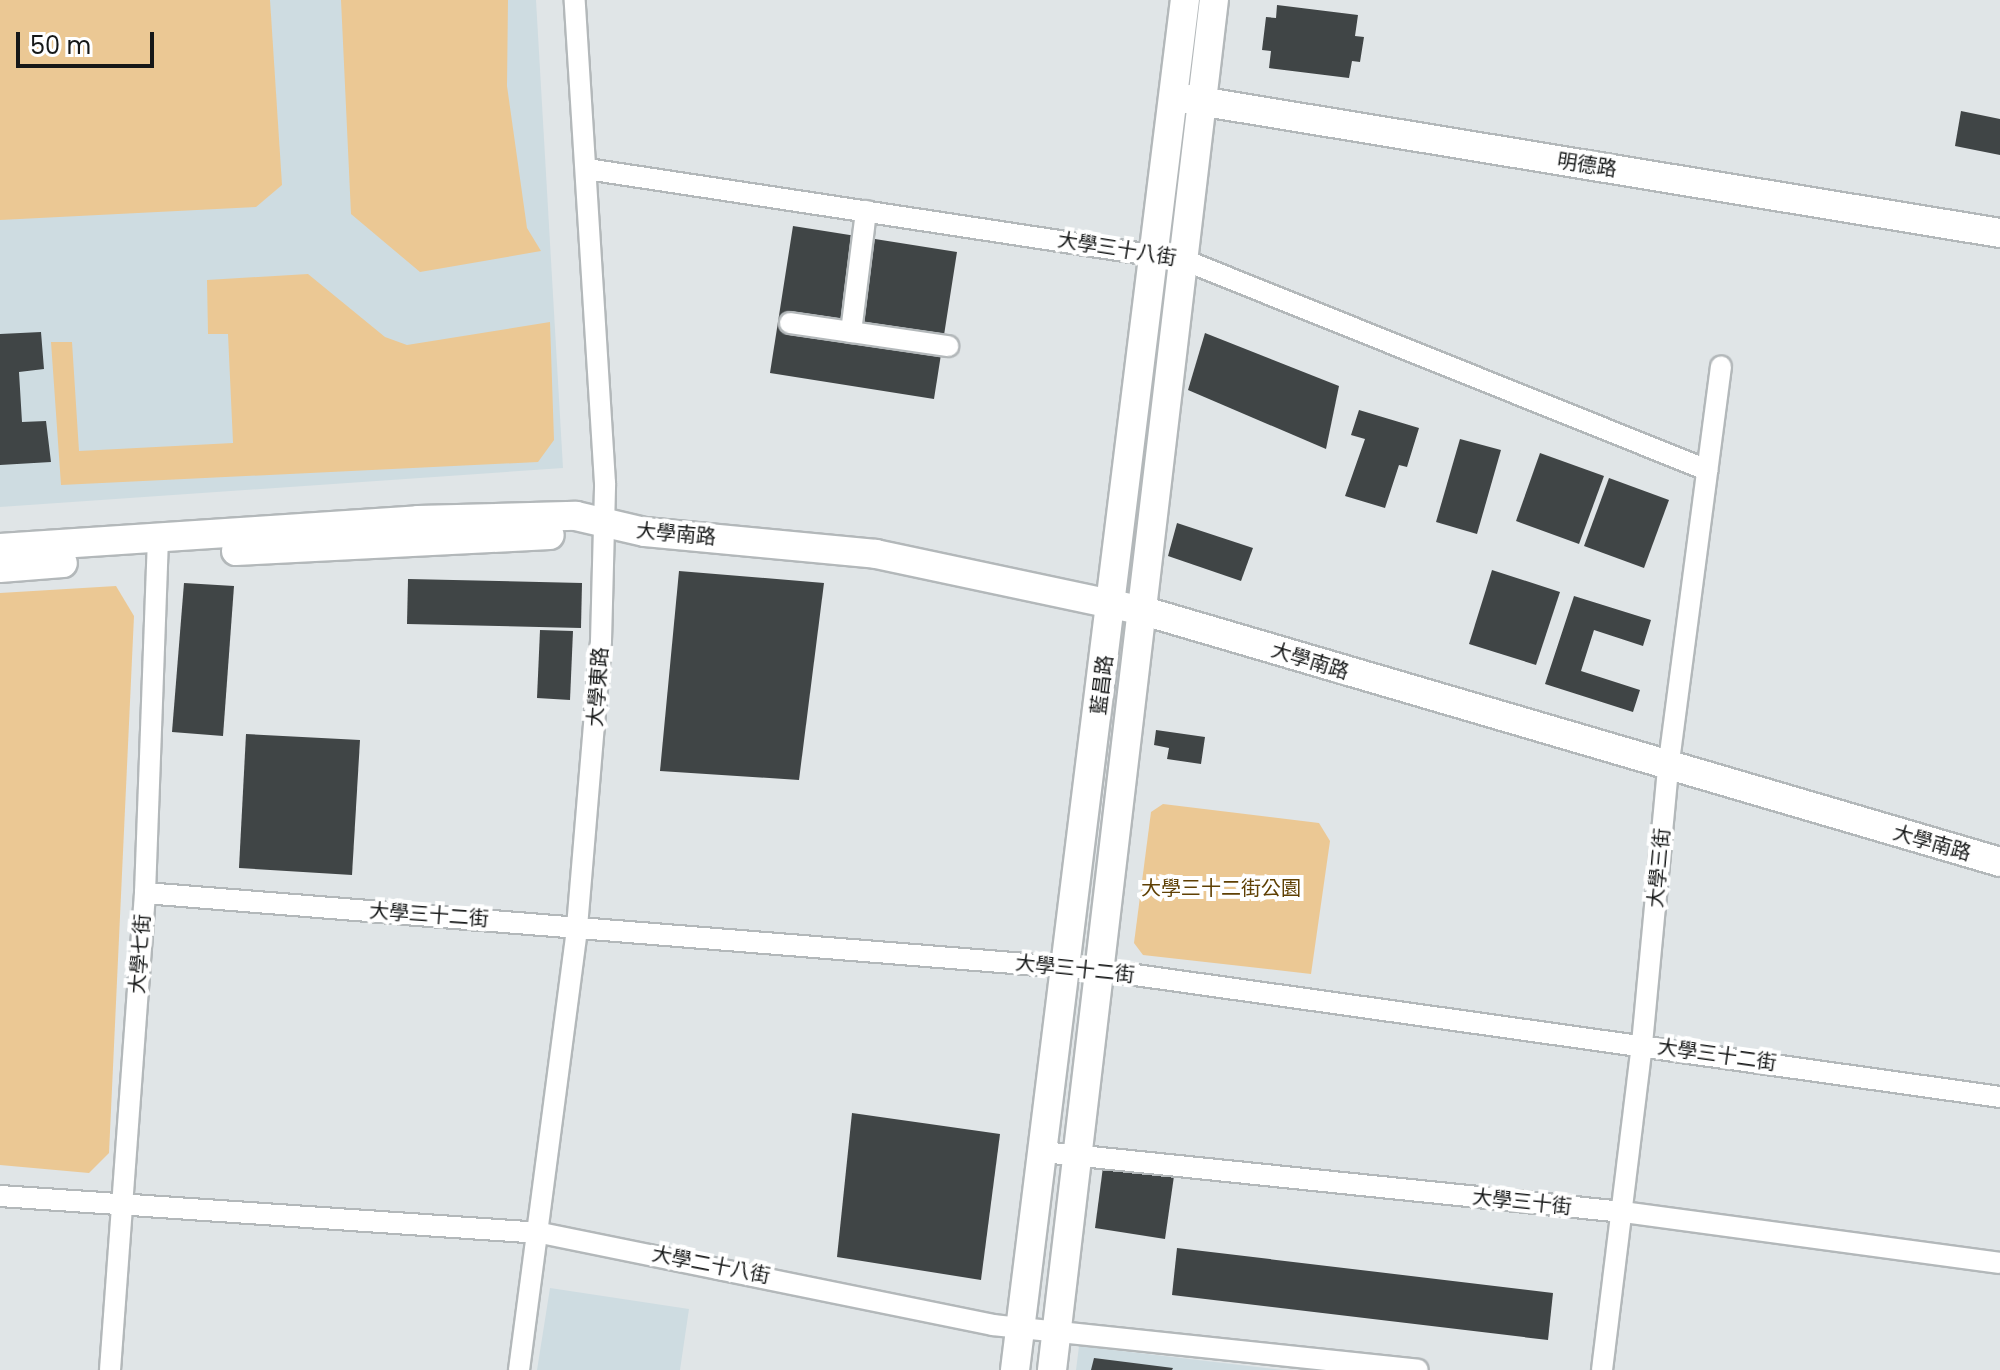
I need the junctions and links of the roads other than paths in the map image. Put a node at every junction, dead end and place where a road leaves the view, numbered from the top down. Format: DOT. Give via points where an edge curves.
graph roads {
  1 [pos="575,0"];
  2 [pos="1185,0"];
  3 [pos="1214,0"];
  4 [pos="1175,98"];
  5 [pos="1204,101"];
  6 [pos="587,169"];
  7 [pos="866,211"];
  8 [pos="2000,233"];
  9 [pos="1154,254"];
  10 [pos="1184,260"];
  11 [pos="790,323"];
  12 [pos="851,332"];
  13 [pos="948,346"];
  14 [pos="1721,366"];
  15 [pos="1707,470"];
  16 [pos="606,527"];
  17 [pos="158,546"];
  18 [pos="0,548"];
  19 [pos="0,568"];
  20 [pos="1112,603"];
  21 [pos="1144,611"];
  22 [pos="1668,769"];
  23 [pos="2000,862"];
  24 [pos="145,893"];
  25 [pos="577,927"];
  26 [pos="1066,966"];
  27 [pos="1100,970"];
  28 [pos="1642,1044"];
  29 [pos="2000,1097"];
  30 [pos="1043,1152"];
  31 [pos="1078,1158"];
  32 [pos="0,1196"];
  33 [pos="123,1207"];
  34 [pos="1623,1212"];
  35 [pos="541,1233"];
  36 [pos="2000,1263"];
  37 [pos="1021,1329"];
  38 [pos="1056,1335"];
  39 [pos="110,1370"];
  40 [pos="519,1370"];
  41 [pos="1015,1370"];
  42 [pos="1052,1370"];
  43 [pos="1418,1370"];
  44 [pos="1602,1370"];
  1 -- 6 [label="street, 大學東路"];
  2 -- 4 [label="street, 藍昌路"];
  3 -- 5 [label="street, 藍昌路"];
  4 -- 5 [label="street, 明德路"];
  4 -- 9 [label="street, 藍昌路"];
  5 -- 8 [label="street, 明德路"];
  5 -- 10 [label="street, 藍昌路"];
  6 -- 7 [label="street, 大學三十八街"];
  6 -- 16 [label="street, 大學東路"];
  7 -- 9 [label="street, 大學三十八街"];
  7 -- 12 [label="street"];
  9 -- 10 [label="street, 大學三十八街"];
  9 -- 20 [label="street, 藍昌路"];
  10 -- 15 [label="street, 大學三十八街"];
  10 -- 21 [label="street, 藍昌路"];
  11 -- 12 [label="street"];
  12 -- 13 [label="street"];
  14 -- 15 [label="street, 大學三街"];
  15 -- 22 [label="street, 大學三街"];
  16 -- 17 [label="street, 大學南路" via="576,516 418,520"];
  16 -- 20 [label="street, 大學南路" via="876,554"];
  16 -- 25 [label="street, 大學東路" via="591,796"];
  17 -- 18 [label="street, 大學南路"];
  17 -- 19 [label="street, 大學南路"];
  17 -- 24 [label="street, 大學七街"];
  20 -- 21 [label="street, 大學南路"];
  20 -- 26 [label="street, 藍昌路"];
  21 -- 22 [label="street, 大學南路"];
  21 -- 27 [label="street, 藍昌路"];
  22 -- 23 [label="street, 大學南路"];
  22 -- 28 [label="street, 大學三街"];
  24 -- 25 [label="street, 大學三十二街"];
  24 -- 33 [label="street, 大學七街"];
  25 -- 26 [label="street, 大學三十二街"];
  25 -- 35 [label="street, 大學東路"];
  26 -- 27 [label="street, 大學三十二街"];
  26 -- 30 [label="street, 藍昌路"];
  27 -- 28 [label="street, 大學三十二街"];
  27 -- 31 [label="street, 藍昌路"];
  28 -- 29 [label="street, 大學三十二街"];
  28 -- 34 [label="street, 大學三街"];
  30 -- 31 [label="street, 大學三十街"];
  30 -- 37 [label="street, 藍昌路"];
  31 -- 34 [label="street, 大學三十街"];
  31 -- 38 [label="street, 藍昌路"];
  32 -- 33 [label="street, 大學二十八街"];
  33 -- 35 [label="street, 大學二十八街"];
  33 -- 39 [label="street, 大學七街"];
  34 -- 36 [label="street, 大學三十街"];
  34 -- 44 [label="street, 大學三街"];
  35 -- 37 [label="street, 大學二十八街"];
  35 -- 40 [label="street, 大學東路"];
  37 -- 38 [label="street, 大學二十八街"];
  37 -- 41 [label="street, 藍昌路"];
  38 -- 42 [label="street, 藍昌路"];
  38 -- 43 [label="street, 大學二十八街"];
}
